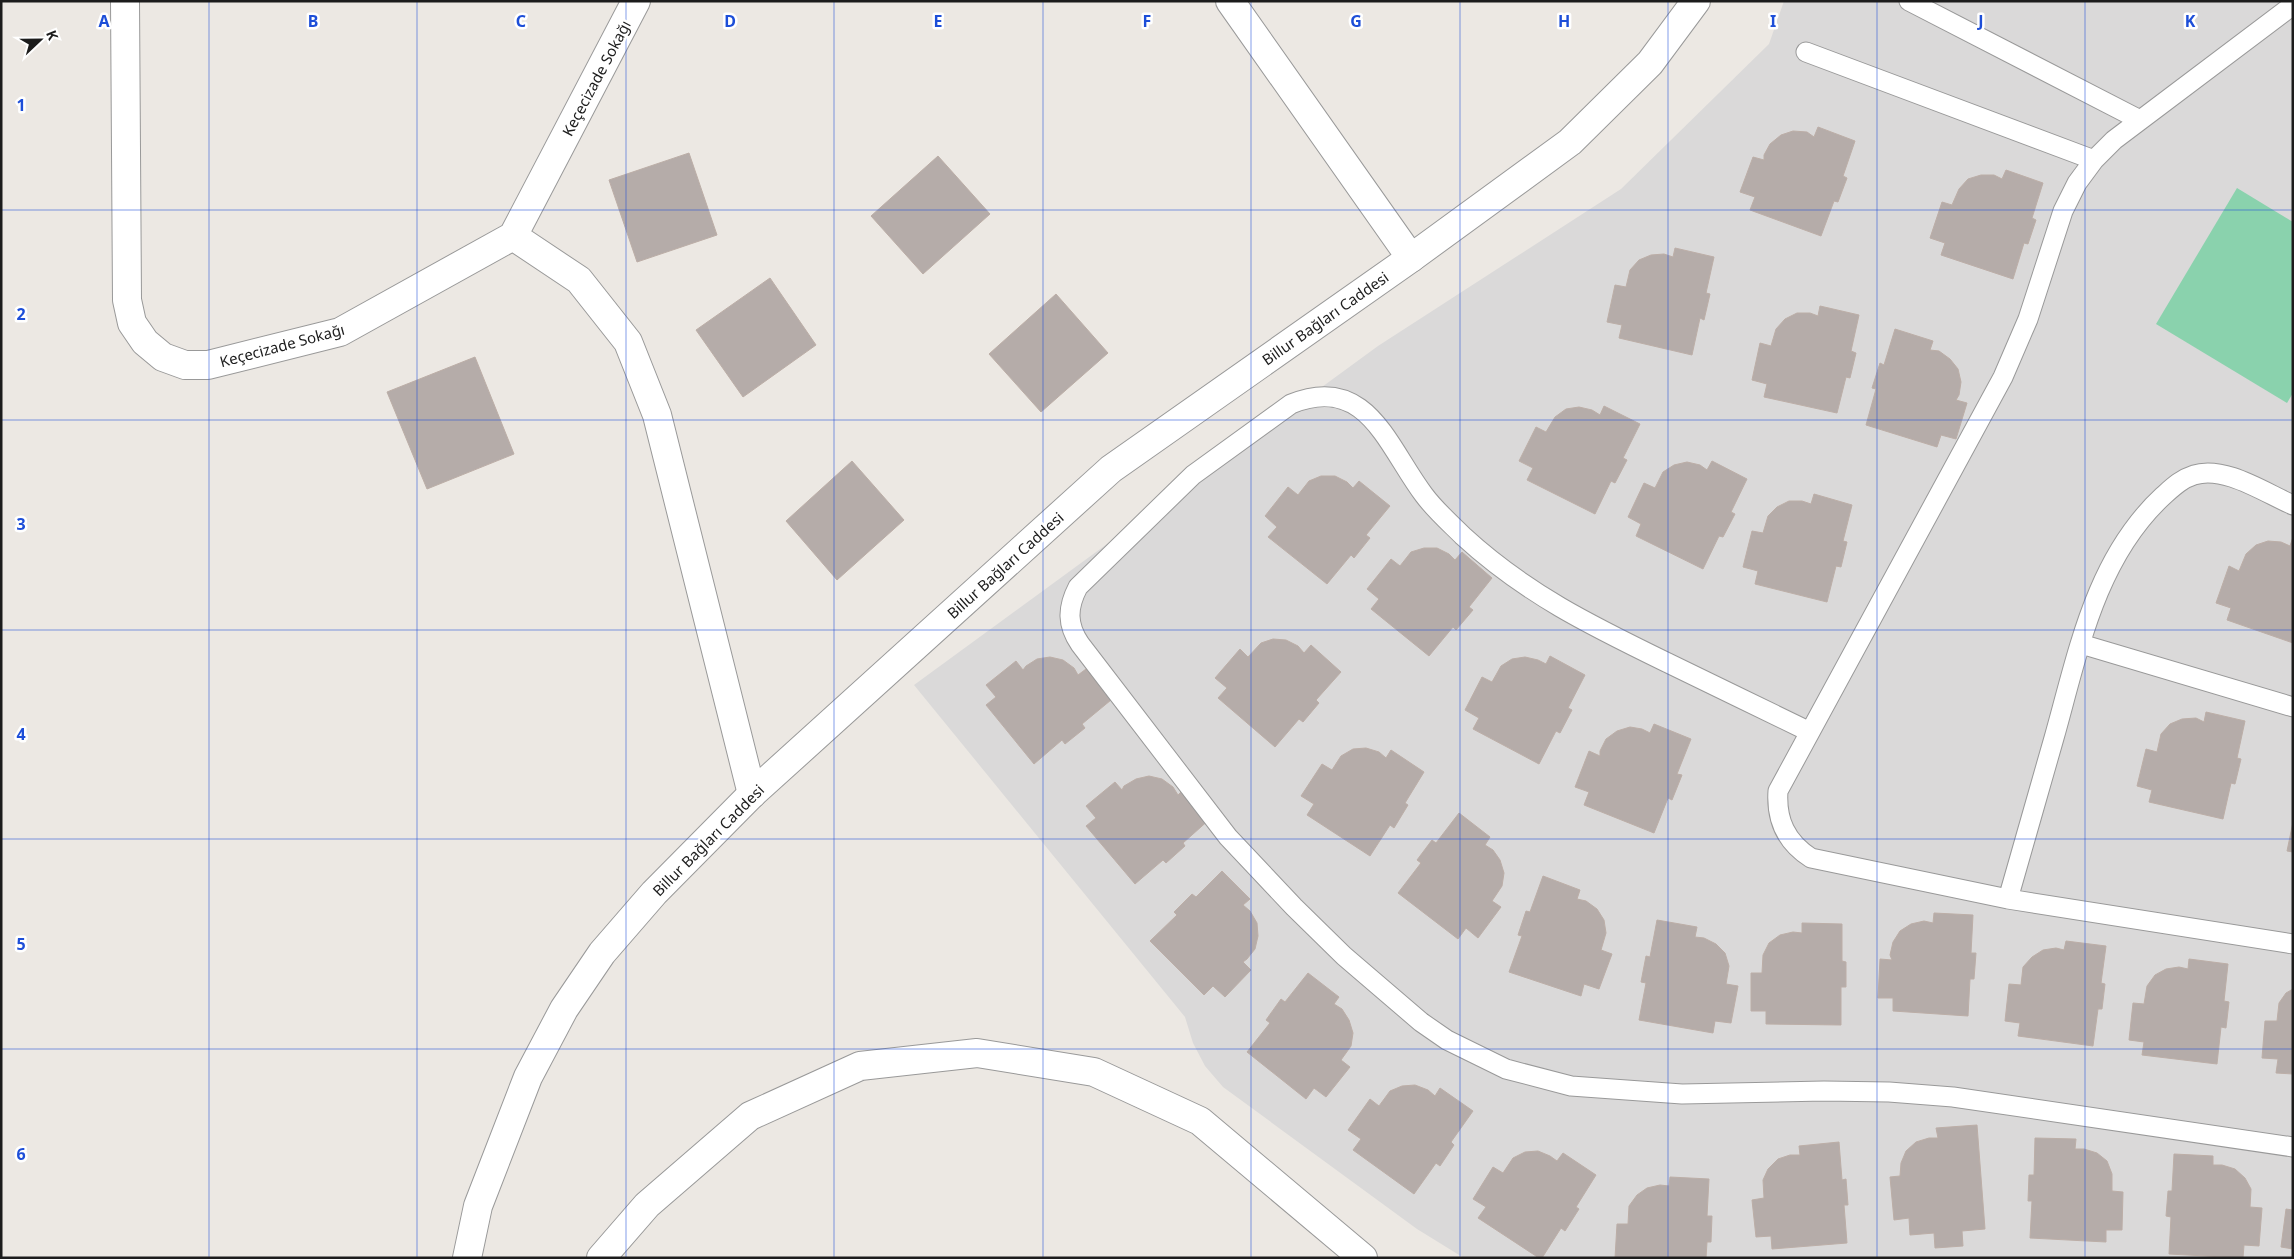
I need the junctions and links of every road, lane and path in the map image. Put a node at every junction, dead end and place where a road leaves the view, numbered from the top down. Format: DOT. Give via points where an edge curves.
graph roads {
  1 [pos="125,1"];
  2 [pos="636,1"];
  3 [pos="1230,1"];
  4 [pos="1696,1"];
  5 [pos="1909,1"];
  6 [pos="2293,5"];
  7 [pos="1806,52"];
  8 [pos="2140,120"];
  9 [pos="2094,160"];
  10 [pos="513,236"];
  11 [pos="1411,258"];
  12 [pos="2293,506"];
  13 [pos="2081,644"];
  14 [pos="2293,708"];
  15 [pos="1810,732"];
  16 [pos="752,794"];
  17 [pos="2008,899"];
  18 [pos="2293,944"];
  19 [pos="2293,1147"];
  20 [pos="467,1258"];
  21 [pos="601,1258"];
  22 [pos="1363,1258"];
  1 -- 10 [label="street, Keçecizade Sokağı" via="127,300 132,323 145,342 163,357 185,365 208,365 340,332"];
  2 -- 10 [label="street, Keçecizade Sokağı"];
  3 -- 11 [label="street"];
  4 -- 11 [label="street, Billur Bağları Caddesi" via="1650,63 1570,142"];
  5 -- 8 [label="lane"];
  6 -- 8 [label="lane"];
  7 -- 9 [label="lane"];
  8 -- 9 [label="lane"];
  9 -- 15 [label="lane" via="2063,211 2028,320 2004,377"];
  10 -- 16 [label="street" via="579,280 628,342 657,416"];
  11 -- 16 [label="street, Billur Bağları Caddesi" via="1111,469"];
  12 -- 13 [label="lane" via="2221,473 2209,472 2180,481 2152,506 2117,554 2089,613"];
  13 -- 14 [label="lane"];
  13 -- 17 [label="lane"];
  15 -- 17 [label="lane" via="1778,791 1779,817 1790,841 1800,851 1811,858"];
  15 -- 19 [label="lane" via="1584,622 1543,598 1504,571 1425,496 1371,416 1341,399 1324,396 1307,397 1291,404 1193,474 1078,588 1069,612 1073,634 1086,652 1228,837 1294,907 1344,956 1421,1022 1461,1047 1506,1069 1571,1086 1682,1094 1824,1091 1953,1097"];
  16 -- 20 [label="street, Billur Bağları Caddesi" via="654,893 602,953 564,1009 528,1077 478,1206"];
  17 -- 18 [label="lane"];
  21 -- 22 [label="street" via="647,1206 750,1116 860,1066 977,1053 1094,1072 1200,1120"];
}
